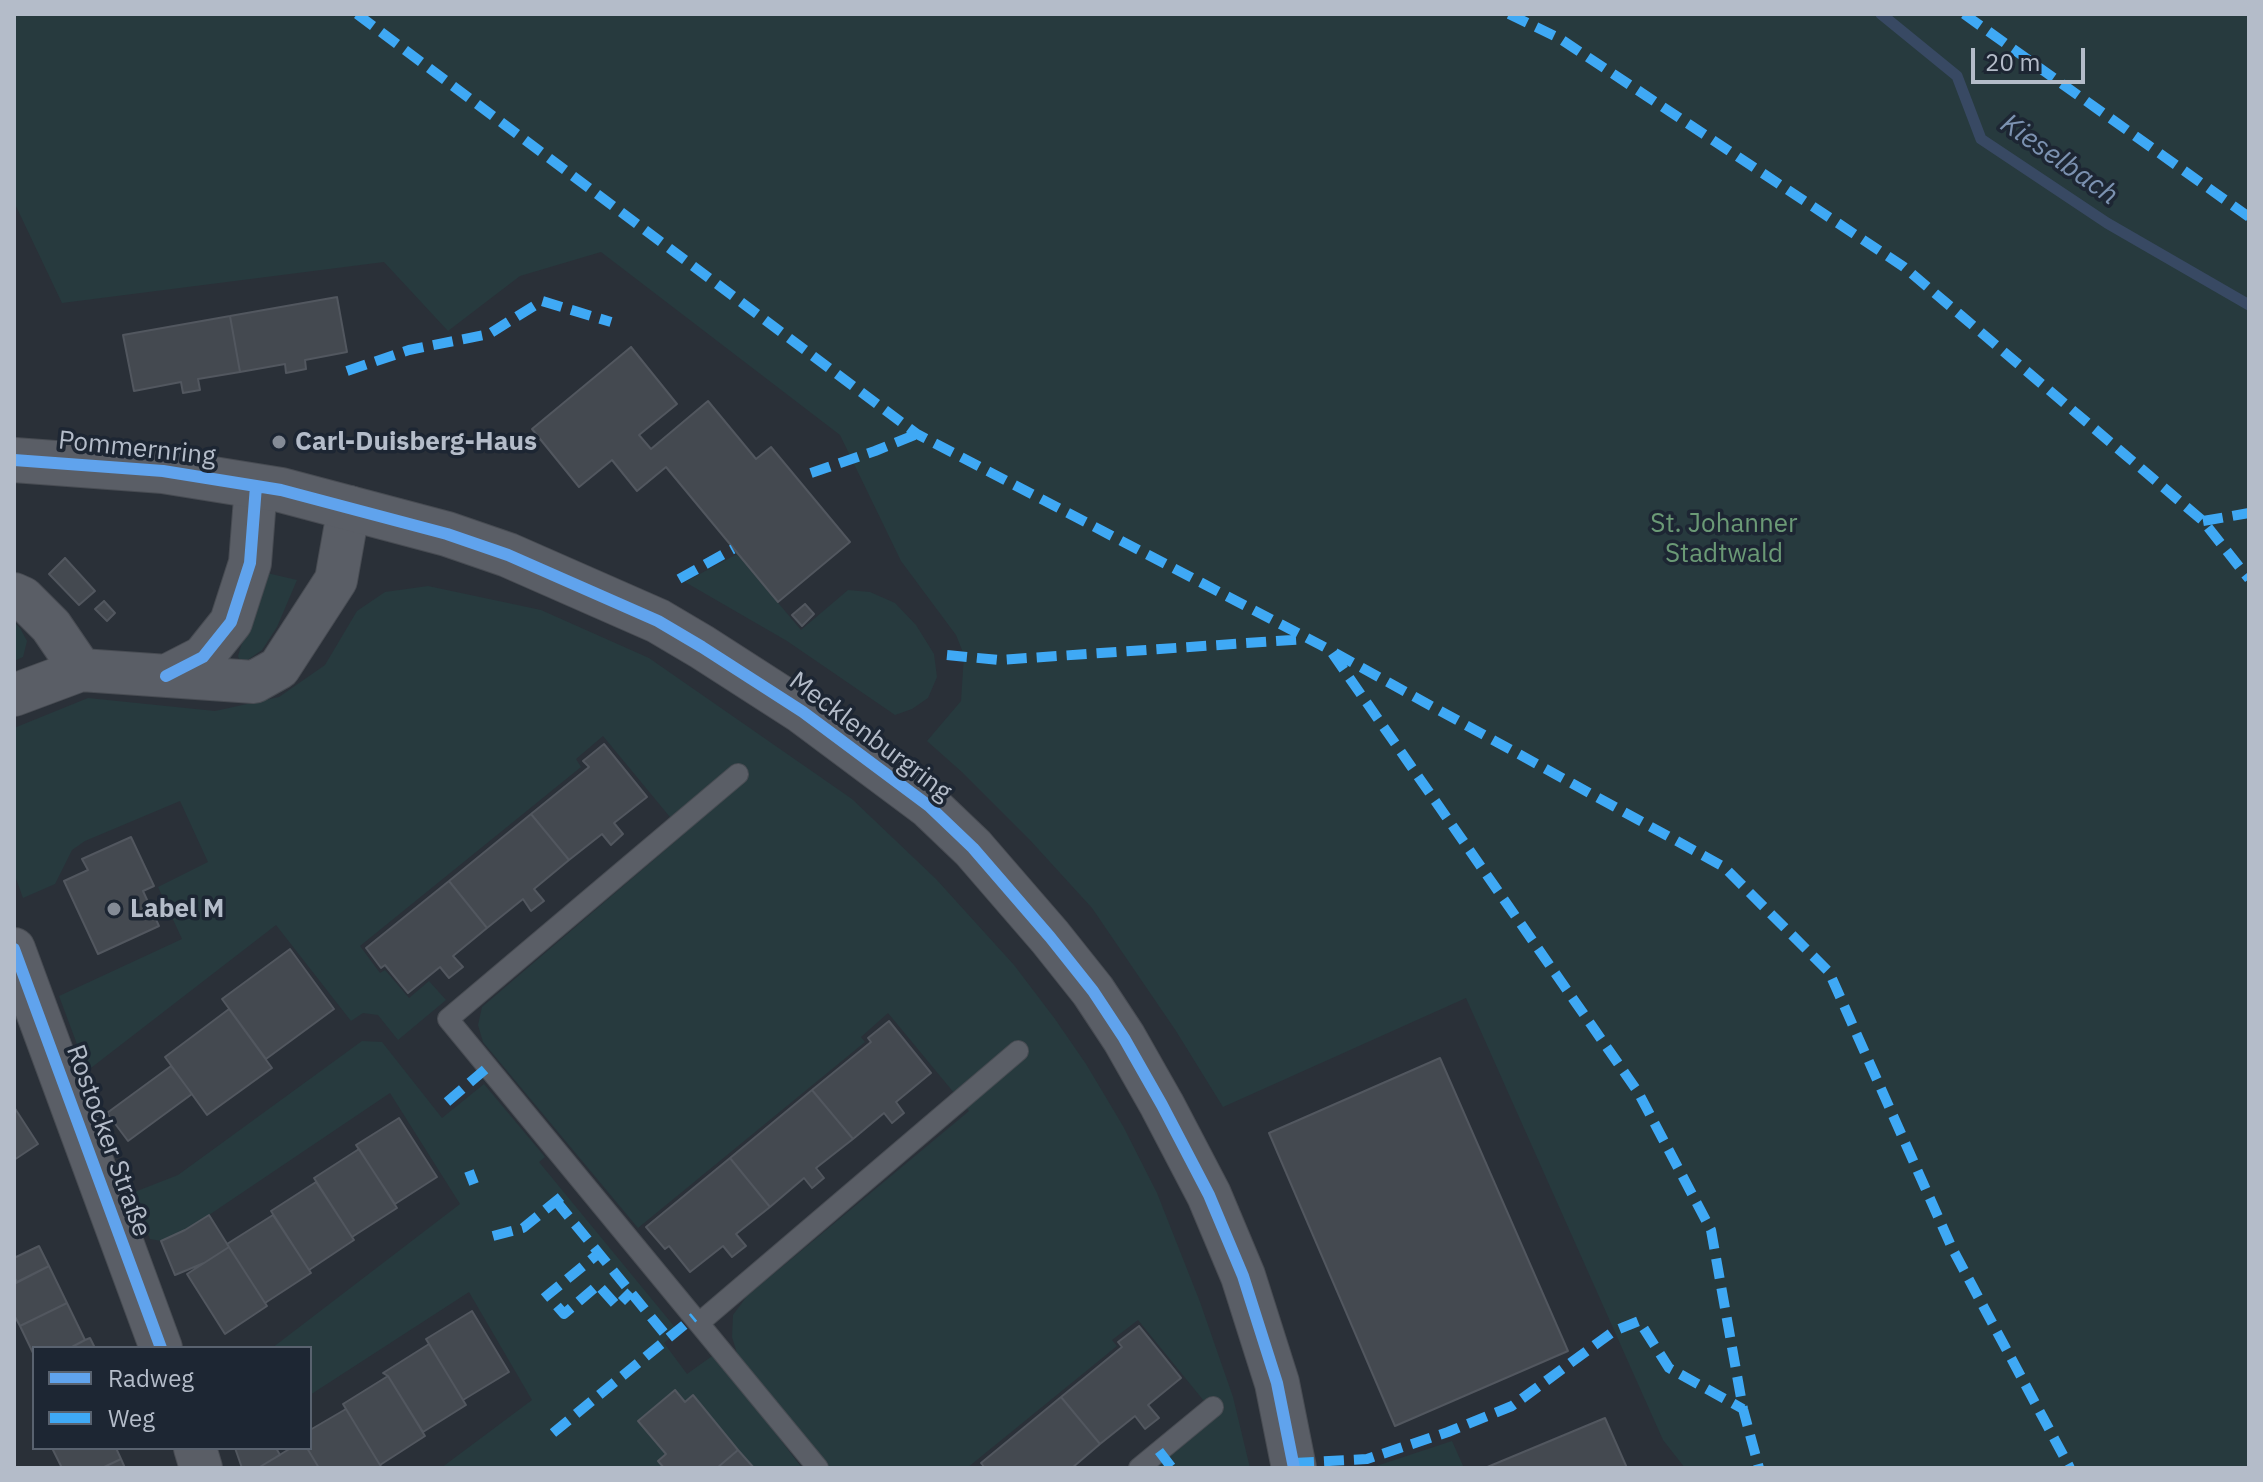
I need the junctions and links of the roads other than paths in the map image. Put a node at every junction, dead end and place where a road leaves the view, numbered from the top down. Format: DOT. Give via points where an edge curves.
graph roads {
  1 [pos="14,460"];
  2 [pos="256,486"];
  3 [pos="349,507"];
  4 [pos="14,594"];
  5 [pos="81,670"];
  6 [pos="166,676"];
  7 [pos="14,695"];
  8 [pos="738,774"];
  9 [pos="14,949"];
  10 [pos="1018,1051"];
  11 [pos="699,1323"];
  12 [pos="160,1346"];
  13 [pos="1213,1407"];
  14 [pos="818,1468"];
  15 [pos="1139,1468"];
  16 [pos="1294,1468"];
  1 -- 2 [label="street, Pommernring" via="163,471"];
  2 -- 3 [label="street, Mecklenburgring"];
  2 -- 6 [label="street" via="250,563 231,622 203,657"];
  3 -- 6 [label="street" via="336,580 279,668 254,682"];
  3 -- 16 [label="street, Mecklenburgring" via="481,545 658,621 803,712 929,806 973,848 1093,991 1191,1158 1243,1276 1277,1383"];
  4 -- 5 [label="street" via="51,626"];
  5 -- 6 [label="street"];
  5 -- 7 [label="street"];
  8 -- 11 [label="lane" via="448,1019"];
  9 -- 12 [label="street, Rostocker Straße"];
  10 -- 11 [label="lane"];
  11 -- 14 [label="lane"];
  13 -- 15 [label="lane"];
}
